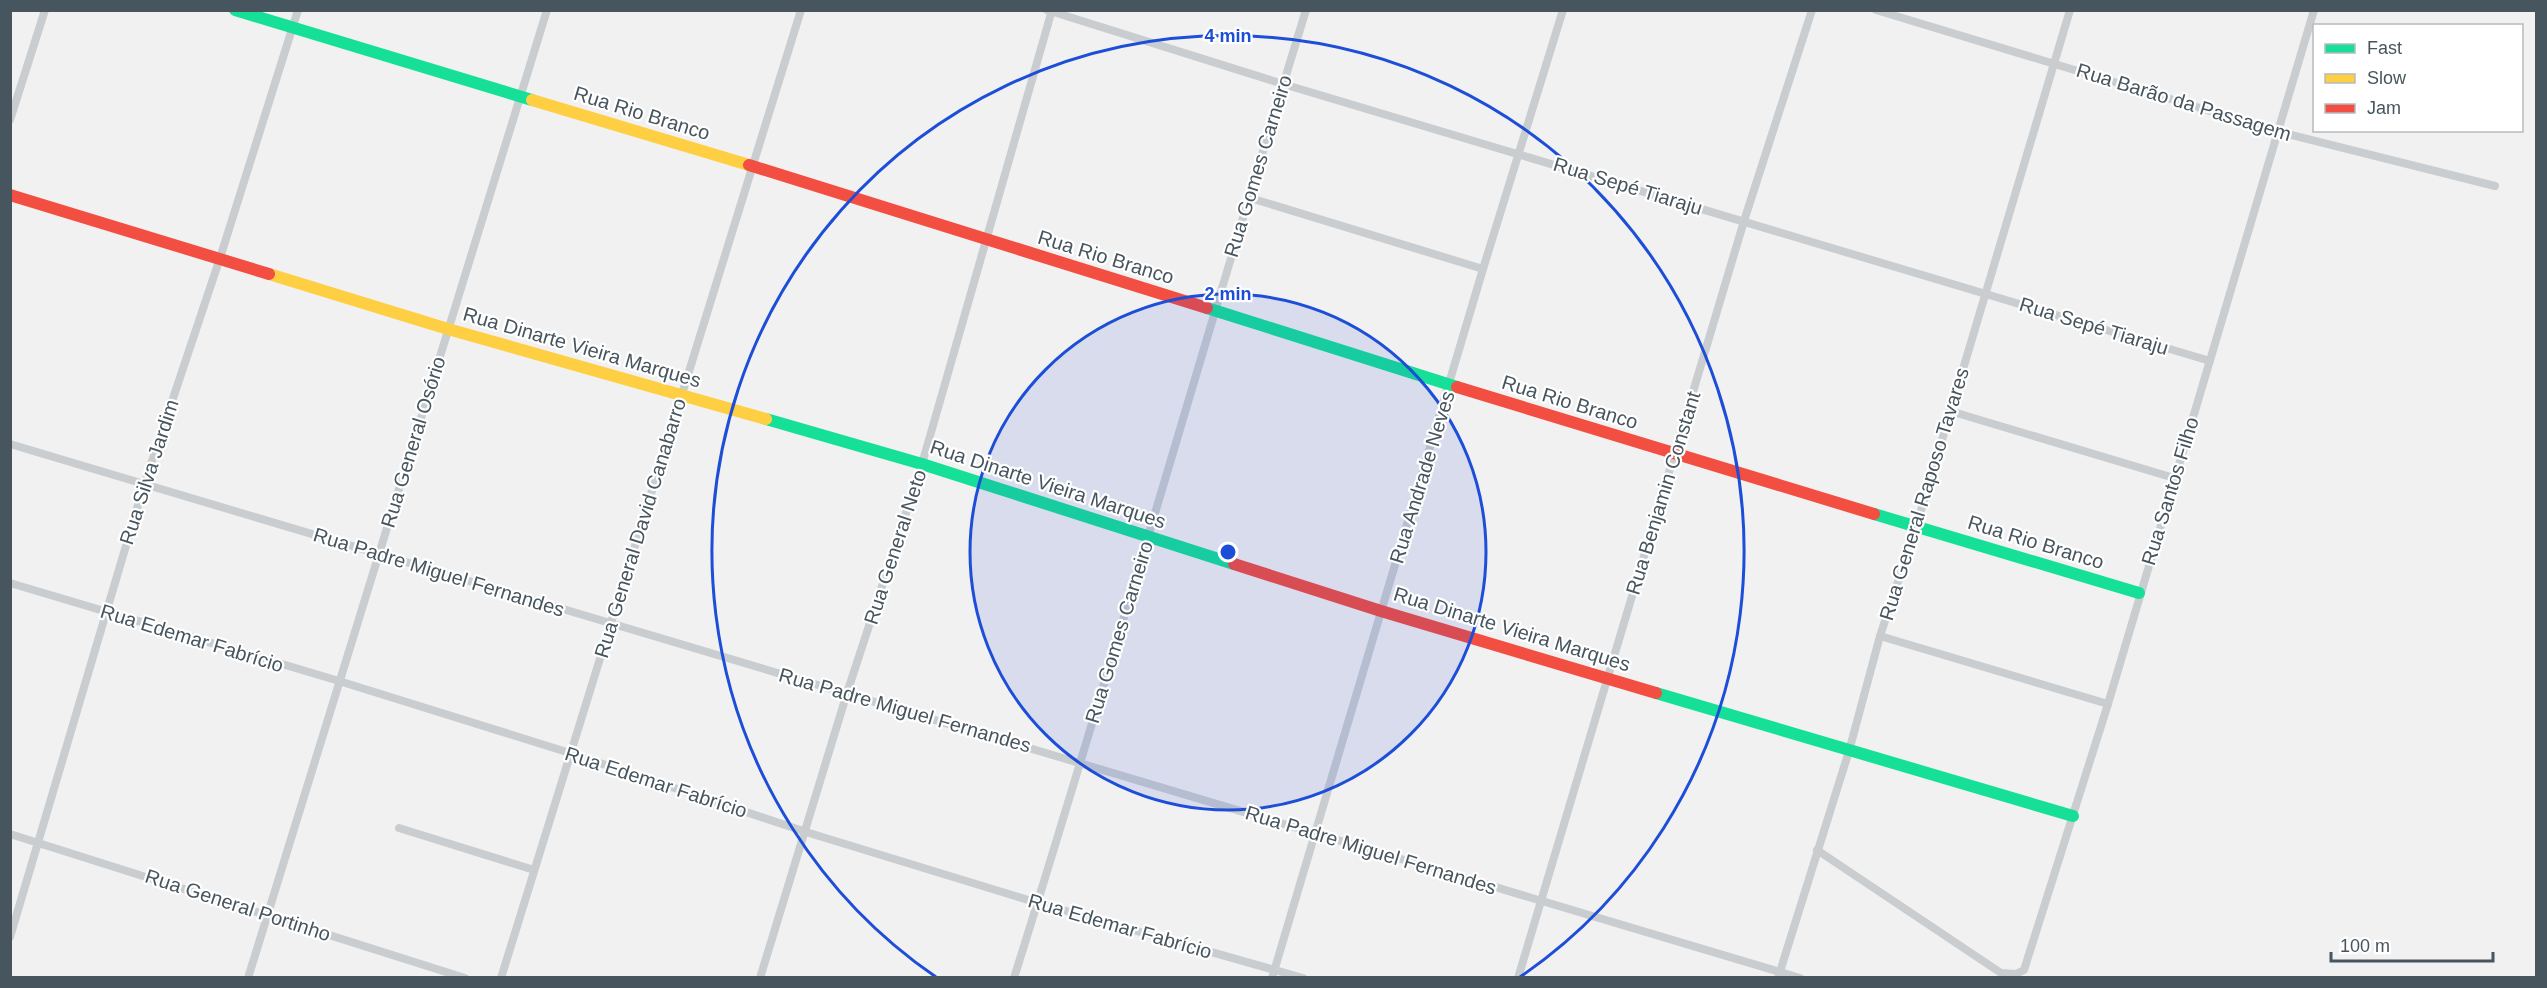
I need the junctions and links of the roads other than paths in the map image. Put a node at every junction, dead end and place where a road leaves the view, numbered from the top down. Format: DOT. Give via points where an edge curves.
graph roads {
  1 [pos="45,10"];
  2 [pos="235,10"];
  3 [pos="298,10"];
  4 [pos="547,10"];
  5 [pos="801,10"];
  6 [pos="1306,10"];
  7 [pos="1563,10"];
  8 [pos="1812,10"];
  9 [pos="1876,10"];
  10 [pos="2070,10"];
  11 [pos="2314,10"];
  12 [pos="1050,11"];
  13 [pos="293,27"];
  14 [pos="2056,63"];
  15 [pos="1283,84"];
  16 [pos="520,98"];
  17 [pos="10,120"];
  18 [pos="2276,131"];
  19 [pos="1519,153"];
  20 [pos="752,166"];
  21 [pos="2494,186"];
  22 [pos="10,195"];
  23 [pos="1248,197"];
  24 [pos="1744,221"];
  25 [pos="986,241"];
  26 [pos="220,258"];
  27 [pos="1483,269"];
  28 [pos="1984,293"];
  29 [pos="1213,310"];
  30 [pos="448,329"];
  31 [pos="2210,361"];
  32 [pos="1450,385"];
  33 [pos="681,396"];
  34 [pos="1950,411"];
  35 [pos="10,444"];
  36 [pos="1675,455"];
  37 [pos="922,464"];
  38 [pos="2174,478"];
  39 [pos="144,485"];
  40 [pos="1916,527"];
  41 [pos="1149,536"];
  42 [pos="379,554"];
  43 [pos="10,583"];
  44 [pos="2139,593"];
  45 [pos="1381,611"];
  46 [pos="105,612"];
  47 [pos="612,624"];
  48 [pos="1880,636"];
  49 [pos="1606,678"];
  50 [pos="339,681"];
  51 [pos="847,693"];
  52 [pos="2108,704"];
  53 [pos="1849,751"];
  54 [pos="570,753"];
  55 [pos="1080,762"];
  56 [pos="2073,816"];
  57 [pos="399,828"];
  58 [pos="806,832"];
  59 [pos="10,834"];
  60 [pos="1315,835"];
  61 [pos="40,842"];
  62 [pos="1817,850"];
  63 [pos="534,870"];
  64 [pos="1540,900"];
  65 [pos="1038,903"];
  66 [pos="267,913"];
  67 [pos="10,937"];
  68 [pos="1273,973"];
  69 [pos="1779,974"];
  70 [pos="248,978"];
  71 [pos="465,978"];
  72 [pos="501,978"];
  73 [pos="760,978"];
  74 [pos="1014,978"];
  75 [pos="1303,978"];
  76 [pos="1518,978"];
  77 [pos="1800,978"];
  1 -- 17 [label="street"];
  2 -- 13 [label="street, Rua Rio Branco"];
  3 -- 13 [label="street, Rua Silva Jardim"];
  4 -- 16 [label="street, Rua General Osório"];
  5 -- 20 [label="street, Rua General David Canabarro"];
  6 -- 15 [label="street, Rua Gomes Carneiro"];
  7 -- 19 [label="street, Rua Andrade Neves"];
  8 -- 24 [label="street, Rua Benjamin Constant"];
  9 -- 14 [label="street, Rua Barão da Passagem"];
  10 -- 14 [label="street, Rua General Raposo Tavares"];
  11 -- 18 [label="street, Rua Santos Filho"];
  12 -- 15 [label="street, Rua Sepé Tiaraju"];
  12 -- 25 [label="street, Rua General Neto"];
  13 -- 16 [label="street, Rua Rio Branco"];
  13 -- 26 [label="street, Rua Silva Jardim"];
  14 -- 18 [label="street, Rua Barão da Passagem"];
  14 -- 28 [label="street, Rua General Raposo Tavares"];
  15 -- 19 [label="street, Rua Sepé Tiaraju"];
  15 -- 23 [label="street, Rua Gomes Carneiro"];
  16 -- 20 [label="street, Rua Rio Branco"];
  16 -- 30 [label="street, Rua General Osório"];
  18 -- 21 [label="street, Rua Barão da Passagem"];
  18 -- 31 [label="street, Rua Santos Filho"];
  19 -- 24 [label="street, Rua Sepé Tiaraju"];
  19 -- 27 [label="street, Rua Andrade Neves"];
  20 -- 25 [label="street, Rua Rio Branco"];
  20 -- 33 [label="street, Rua General David Canabarro"];
  22 -- 26 [label="street, Rua Dinarte Vieira Marques"];
  23 -- 27 [label="street"];
  23 -- 29 [label="street, Rua Gomes Carneiro"];
  24 -- 28 [label="street, Rua Sepé Tiaraju"];
  24 -- 36 [label="street, Rua Benjamin Constant"];
  25 -- 29 [label="street, Rua Rio Branco"];
  25 -- 37 [label="street, Rua General Neto"];
  26 -- 30 [label="street, Rua Dinarte Vieira Marques"];
  26 -- 39 [label="street, Rua Silva Jardim"];
  27 -- 32 [label="street, Rua Andrade Neves"];
  28 -- 31 [label="street, Rua Sepé Tiaraju"];
  28 -- 34 [label="street, Rua General Raposo Tavares"];
  29 -- 32 [label="street, Rua Rio Branco"];
  29 -- 41 [label="street, Rua Gomes Carneiro"];
  30 -- 33 [label="street, Rua Dinarte Vieira Marques"];
  30 -- 42 [label="street, Rua General Osório"];
  31 -- 38 [label="street, Rua Santos Filho"];
  32 -- 36 [label="street, Rua Rio Branco"];
  32 -- 45 [label="street, Rua Andrade Neves"];
  33 -- 37 [label="street, Rua Dinarte Vieira Marques"];
  33 -- 47 [label="street, Rua General David Canabarro"];
  34 -- 38 [label="street"];
  34 -- 40 [label="street, Rua General Raposo Tavares"];
  35 -- 39 [label="street, Rua Padre Miguel Fernandes"];
  36 -- 40 [label="street, Rua Rio Branco"];
  36 -- 49 [label="street, Rua Benjamin Constant"];
  37 -- 41 [label="street, Rua Dinarte Vieira Marques"];
  37 -- 51 [label="street, Rua General Neto"];
  38 -- 44 [label="street, Rua Santos Filho"];
  39 -- 42 [label="street, Rua Padre Miguel Fernandes"];
  39 -- 46 [label="street, Rua Silva Jardim"];
  40 -- 44 [label="street, Rua Rio Branco"];
  40 -- 48 [label="street, Rua General Raposo Tavares"];
  41 -- 45 [label="street, Rua Dinarte Vieira Marques"];
  41 -- 55 [label="street, Rua Gomes Carneiro"];
  42 -- 47 [label="street, Rua Padre Miguel Fernandes"];
  42 -- 50 [label="street, Rua General Osório"];
  43 -- 46 [label="street, Rua Edemar Fabrício"];
  44 -- 52 [label="street, Rua Santos Filho"];
  45 -- 49 [label="street, Rua Dinarte Vieira Marques"];
  45 -- 60 [label="street, Rua Andrade Neves"];
  46 -- 50 [label="street, Rua Edemar Fabrício"];
  46 -- 61 [label="street, Rua Silva Jardim"];
  47 -- 51 [label="street, Rua Padre Miguel Fernandes"];
  47 -- 54 [label="street, Rua General David Canabarro"];
  48 -- 52 [label="street"];
  48 -- 53 [label="street, Rua General Raposo Tavares"];
  49 -- 53 [label="street, Rua Dinarte Vieira Marques"];
  49 -- 64 [label="street, Rua Benjamin Constant"];
  50 -- 54 [label="street, Rua Edemar Fabrício"];
  50 -- 66 [label="street, Rua General Osório"];
  51 -- 55 [label="street, Rua Padre Miguel Fernandes"];
  51 -- 58 [label="street, Rua General Neto"];
  52 -- 56 [label="street, Rua Santos Filho"];
  53 -- 56 [label="street, Rua Dinarte Vieira Marques"];
  53 -- 62 [label="street, Rua General Raposo Tavares"];
  54 -- 58 [label="street, Rua Edemar Fabrício"];
  54 -- 63 [label="street, Rua General David Canabarro"];
  55 -- 60 [label="street, Rua Padre Miguel Fernandes"];
  55 -- 65 [label="street, Rua Gomes Carneiro"];
  56 -- 62 [label="street, Rua Santos Filho" via="2024,970 2016,974 2001,973"];
  57 -- 63 [label="street"];
  58 -- 65 [label="street, Rua Edemar Fabrício"];
  58 -- 73 [label="street, Rua General Neto"];
  59 -- 61 [label="street, Rua General Portinho"];
  60 -- 64 [label="street, Rua Padre Miguel Fernandes"];
  60 -- 68 [label="street, Rua Andrade Neves"];
  61 -- 66 [label="street, Rua General Portinho"];
  61 -- 67 [label="street, Rua Silva Jardim"];
  62 -- 69 [label="street, Rua General Raposo Tavares"];
  63 -- 72 [label="street, Rua General David Canabarro"];
  64 -- 69 [label="street, Rua Padre Miguel Fernandes"];
  64 -- 76 [label="street, Rua Benjamin Constant"];
  65 -- 68 [label="street, Rua Edemar Fabrício"];
  65 -- 74 [label="street, Rua Gomes Carneiro"];
  66 -- 70 [label="street, Rua General Osório"];
  66 -- 71 [label="street, Rua General Portinho"];
  68 -- 75 [label="street, Rua Edemar Fabrício"];
  69 -- 77 [label="street, Rua Padre Miguel Fernandes"];
}
